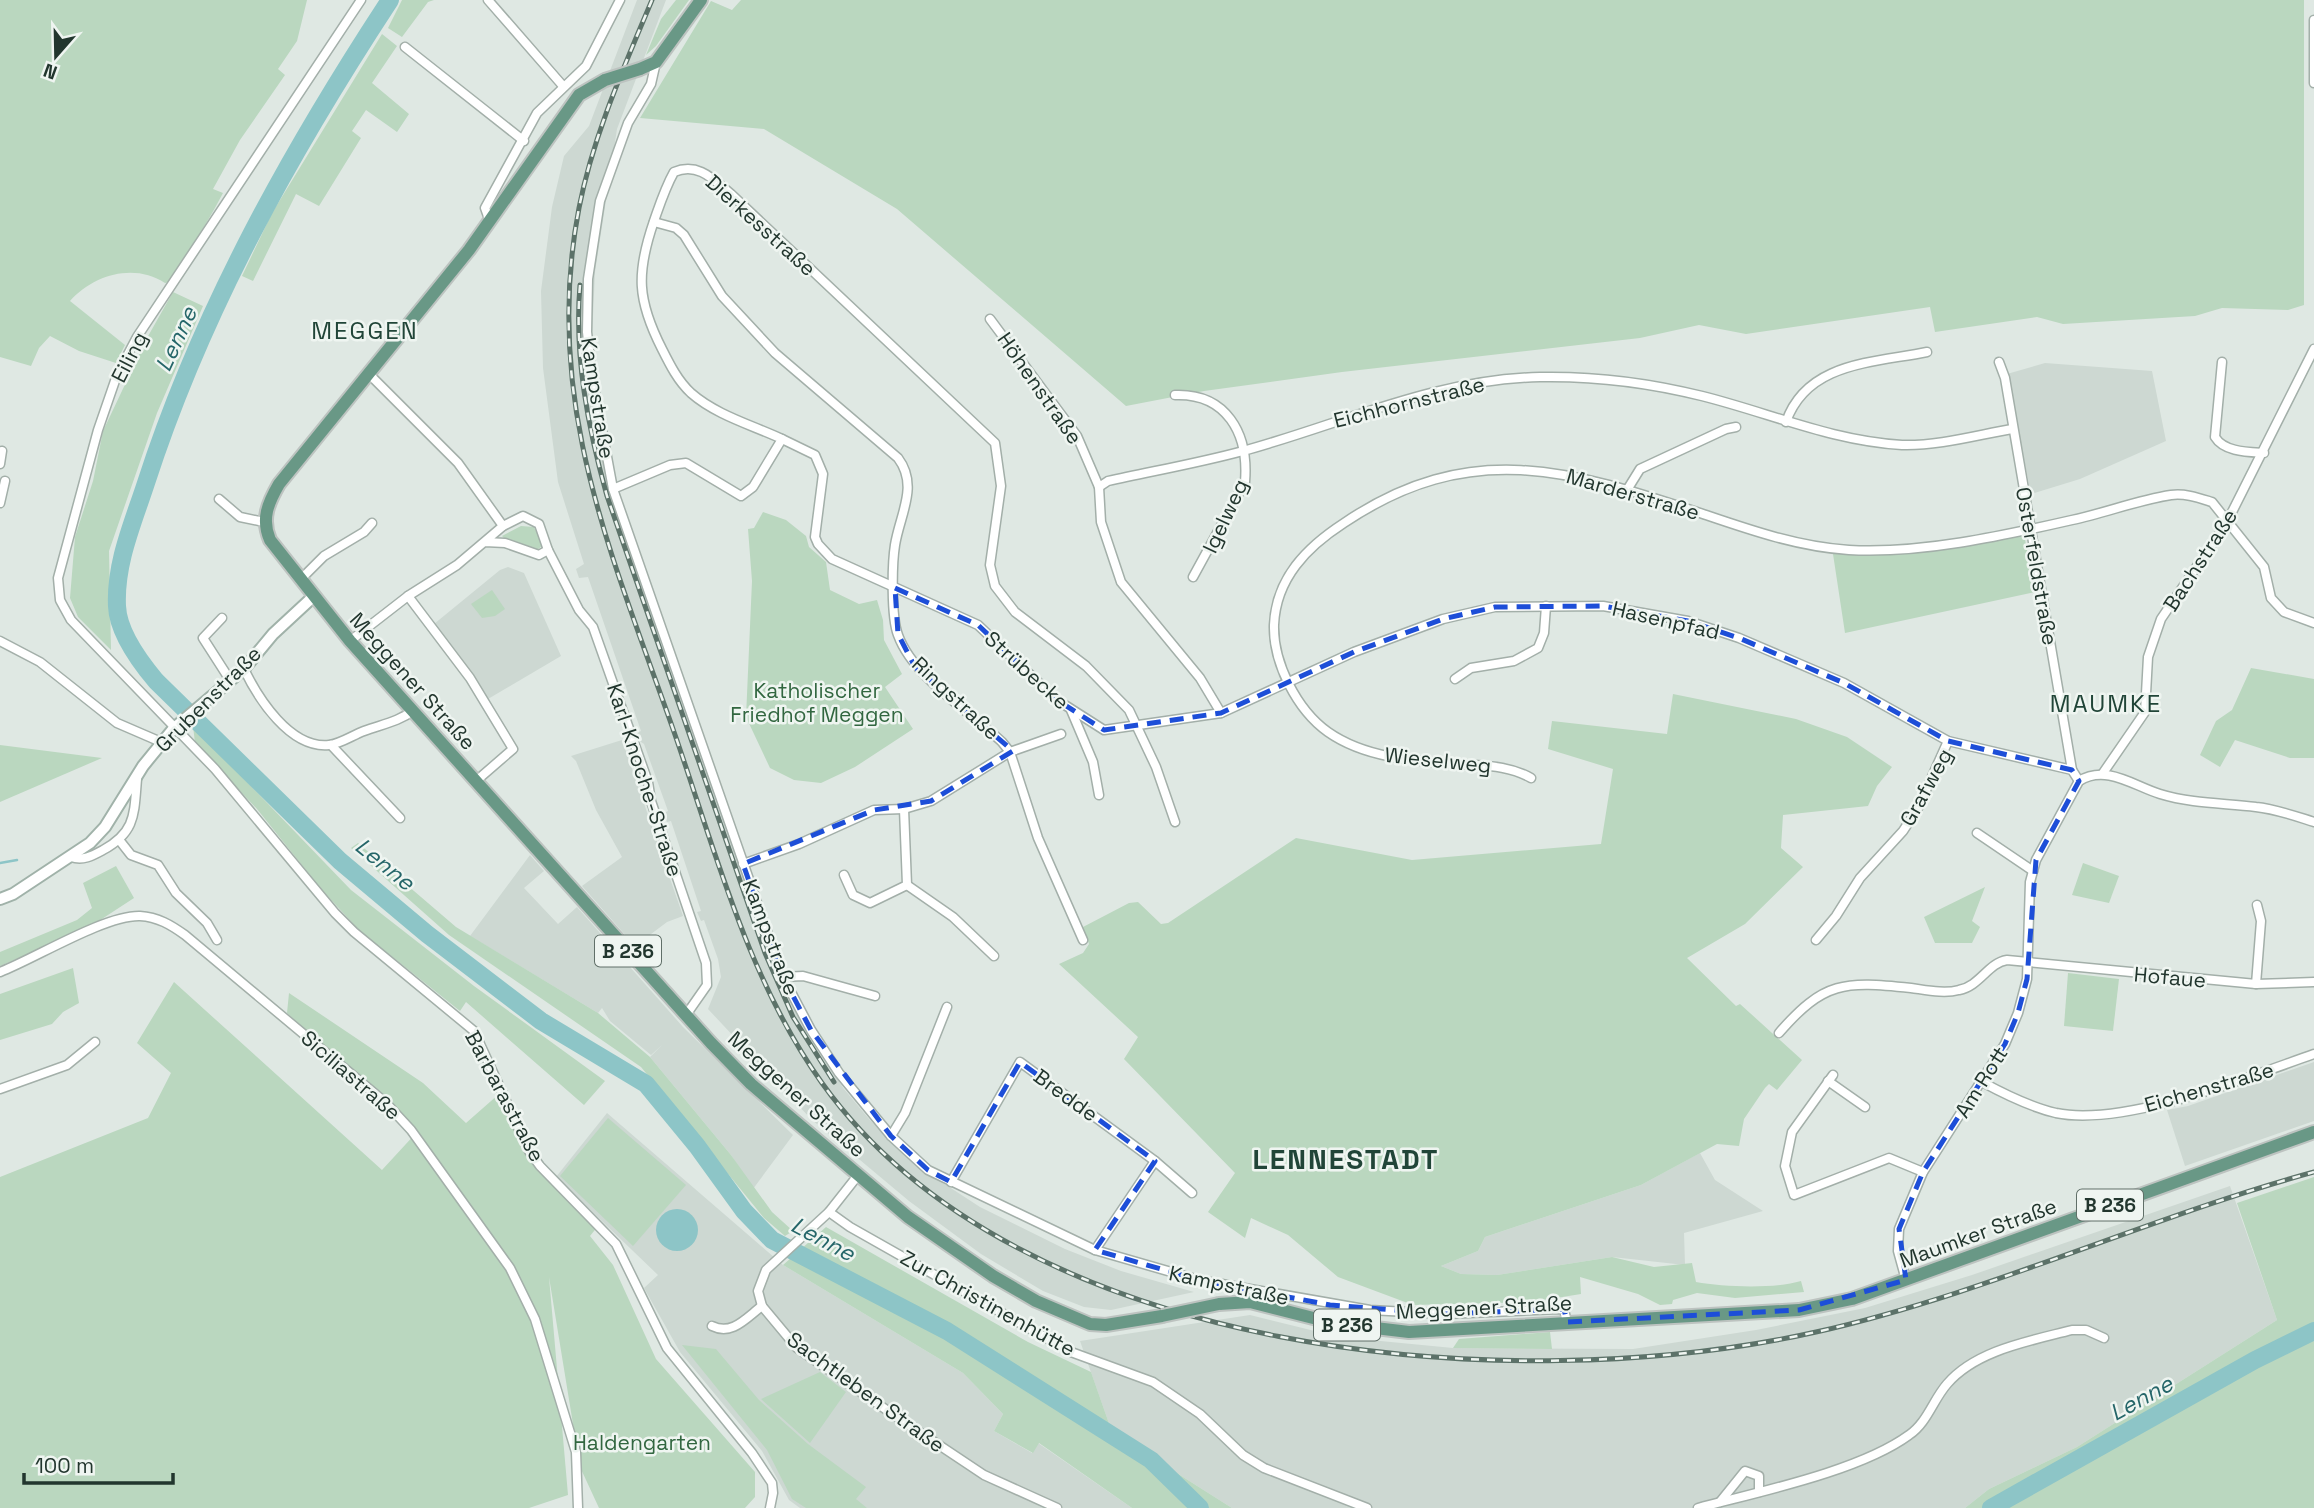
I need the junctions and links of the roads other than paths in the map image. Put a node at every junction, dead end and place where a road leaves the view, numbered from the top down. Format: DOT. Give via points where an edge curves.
graph roads {
  1 [pos="361,0"];
  2 [pos="488,0"];
  3 [pos="620,0"];
  4 [pos="701,0"];
  5 [pos="2314,20"];
  6 [pos="405,47"];
  7 [pos="656,62"];
  8 [pos="2314,83"];
  9 [pos="563,86"];
  10 [pos="524,141"];
  11 [pos="490,222"];
  12 [pos="654,222"];
  13 [pos="990,319"];
  14 [pos="2314,349"];
  15 [pos="1927,352"];
  16 [pos="1999,362"];
  17 [pos="2222,362"];
  18 [pos="368,373"];
  19 [pos="1175,395"];
  20 [pos="1786,422"];
  21 [pos="1736,427"];
  22 [pos="2012,429"];
  23 [pos="782,439"];
  24 [pos="2,451"];
  25 [pos="1243,451"];
  26 [pos="2264,453"];
  27 [pos="0,464"];
  28 [pos="5,481"];
  29 [pos="1099,487"];
  30 [pos="613,489"];
  31 [pos="1627,490"];
  32 [pos="219,499"];
  33 [pos="0,503"];
  34 [pos="264,522"];
  35 [pos="2227,522"];
  36 [pos="372,523"];
  37 [pos="503,526"];
  38 [pos="2032,527"];
  39 [pos="485,542"];
  40 [pos="548,550"];
  41 [pos="1193,577"];
  42 [pos="300,580"];
  43 [pos="895,588"];
  44 [pos="314,596"];
  45 [pos="408,596"];
  46 [pos="1546,606"];
  47 [pos="222,618"];
  48 [pos="2314,623"];
  49 [pos="350,640"];
  50 [pos="0,641"];
  51 [pos="244,669"];
  52 [pos="1455,679"];
  53 [pos="230,680"];
  54 [pos="1289,681"];
  55 [pos="414,710"];
  56 [pos="1071,710"];
  57 [pos="1221,713"];
  58 [pos="1136,726"];
  59 [pos="175,727"];
  60 [pos="1061,734"];
  61 [pos="1948,741"];
  62 [pos="161,742"];
  63 [pos="331,745"];
  64 [pos="1010,752"];
  65 [pos="2072,771"];
  66 [pos="2103,773"];
  67 [pos="137,776"];
  68 [pos="1531,778"];
  69 [pos="476,781"];
  70 [pos="2079,781"];
  71 [pos="1098,795"];
  72 [pos="904,809"];
  73 [pos="400,818"];
  74 [pos="1175,822"];
  75 [pos="2314,822"];
  76 [pos="1977,832"];
  77 [pos="120,841"];
  78 [pos="71,857"];
  79 [pos="743,864"];
  80 [pos="2033,871"];
  81 [pos="844,875"];
  82 [pos="907,884"];
  83 [pos="0,899"];
  84 [pos="2257,905"];
  85 [pos="217,940"];
  86 [pos="1083,940"];
  87 [pos="1816,940"];
  88 [pos="993,956"];
  89 [pos="2027,963"];
  90 [pos="0,972"];
  91 [pos="783,977"];
  92 [pos="2314,982"];
  93 [pos="2256,984"];
  94 [pos="875,996"];
  95 [pos="947,1007"];
  96 [pos="686,1015"];
  97 [pos="1779,1033"];
  98 [pos="95,1042"];
  99 [pos="2314,1054"];
  100 [pos="1982,1082"];
  101 [pos="0,1088"];
  102 [pos="1865,1107"];
  103 [pos="2314,1132"];
  104 [pos="891,1136"];
  105 [pos="1156,1161"];
  106 [pos="1923,1172"];
  107 [pos="859,1174"];
  108 [pos="951,1182"];
  109 [pos="1192,1193"];
  110 [pos="829,1212"];
  111 [pos="1095,1250"];
  112 [pos="1906,1280"];
  113 [pos="1852,1299"];
  114 [pos="762,1306"];
  115 [pos="1567,1322"];
  116 [pos="712,1326"];
  117 [pos="2104,1338"];
  118 [pos="1759,1492"];
  119 [pos="1720,1502"];
  120 [pos="578,1508"];
  121 [pos="769,1508"];
  122 [pos="1057,1508"];
  123 [pos="1367,1508"];
  124 [pos="1698,1508"];
  1 -- 59 [label="street, Eiling" via="127,354 98,430 67,537 58,578 65,610"];
  2 -- 9 [label="street"];
  3 -- 9 [label="street" via="586,66"];
  4 -- 7 [label="main road"];
  5 -- 8 [label="street"];
  6 -- 10 [label="street"];
  7 -- 11 [label="main road, bridge" via="605,80 579,95"];
  7 -- 30 [label="street, Kampstraße" via="651,84 611,165 600,201 588,279 589,354"];
  9 -- 10 [label="street" via="537,113"];
  10 -- 11 [label="street" via="485,208"];
  11 -- 18 [label="main road"];
  12 -- 23 [label="street, Dierkesstraße" via="640,269 642,298 647,320 674,372 714,409"];
  12 -- 43 [label="street, Ringstraße" via="684,235 723,296 775,353 906,468 908,490 892,565"];
  12 -- 58 [label="street, Dierkesstraße" via="674,172 692,167 704,172 995,443 1001,486 990,565 995,586 1015,612 1110,689"];
  13 -- 29 [label="street, Höhenstraße" via="1077,436"];
  14 -- 26 [label="street, Bachstraße"];
  15 -- 20 [label="street" via="1822,376 1803,390"];
  16 -- 22 [label="street, Osterfeldstraße"];
  17 -- 26 [label="street" via="2218,443"];
  18 -- 34 [label="main road" via="278,484"];
  18 -- 37 [label="street" via="458,463"];
  19 -- 25 [label="street" via="1196,394 1222,410 1233,421"];
  20 -- 22 [label="street, Eichhornstraße" via="1839,437 1904,445"];
  20 -- 25 [label="street, Eichhornstraße" via="1646,384 1540,377 1451,387 1386,403"];
  21 -- 31 [label="street" via="1640,469"];
  22 -- 38 [label="street, Osterfeldstraße"];
  23 -- 30 [label="street" via="753,487 741,496 686,463"];
  23 -- 43 [label="street, Strübecke" via="815,455 823,474 818,544 832,559"];
  24 -- 27 [label="street"];
  25 -- 29 [label="street, Eichhornstraße" via="1108,481"];
  25 -- 41 [label="street, Igelweg" via="1245,482"];
  26 -- 35 [label="street, Bachstraße"];
  28 -- 33 [label="street"];
  29 -- 57 [label="street, Höhenstraße" via="1101,522 1121,582 1200,678"];
  30 -- 79 [label="street, Kampstraße"];
  31 -- 38 [label="street, Marderstraße" via="1787,540 1844,549 1904,549"];
  31 -- 54 [label="street, Marderstraße" via="1571,474 1516,469 1434,478 1368,506 1314,544 1286,579 1274,621 1278,655"];
  32 -- 34 [label="street" via="240,517"];
  34 -- 42 [label="main road, Meggener Straße / B 236" via="270,540"];
  35 -- 38 [label="street, Marderstraße" via="2211,502 2174,495"];
  35 -- 48 [label="street, Marderstraße" via="2264,567 2270,598 2284,611"];
  35 -- 66 [label="street, Bachstraße" via="2161,619 2148,657 2145,712"];
  36 -- 42 [label="street" via="324,556"];
  37 -- 39 [label="street"];
  37 -- 40 [label="street, Karl-Knoche-Straße" via="523,516 533,519"];
  38 -- 65 [label="street, Osterfeldstraße"];
  39 -- 40 [label="street" via="505,543 539,555"];
  39 -- 45 [label="street"];
  40 -- 96 [label="street, Karl-Knoche-Straße" via="593,628 706,963 707,985"];
  42 -- 44 [label="main road, Meggener Straße / B 236"];
  43 -- 56 [label="street, Strübecke" via="978,625"];
  43 -- 64 [label="street, Ringstraße" via="898,634 915,667"];
  44 -- 49 [label="main road, Meggener Straße / B 236"];
  44 -- 51 [label="main road, Grubenstraße"];
  45 -- 49 [label="street"];
  45 -- 69 [label="street" via="470,678 513,748"];
  46 -- 52 [label="street" via="1538,648 1514,661 1471,668"];
  46 -- 54 [label="street, Hasenpfad" via="1495,607 1443,620 1393,635"];
  46 -- 61 [label="street, Hasenpfad" via="1622,608 1713,629 1844,683"];
  47 -- 53 [label="street" via="202,638"];
  49 -- 55 [label="main road, Meggener Straße / B 236"];
  50 -- 62 [label="street" via="40,662 117,723"];
  51 -- 53 [label="main road, Grubenstraße"];
  51 -- 63 [label="street" via="265,708 286,727 305,741"];
  53 -- 59 [label="main road, Grubenstraße"];
  54 -- 57 [label="street, Strübecke"];
  54 -- 68 [label="street, Wieselweg" via="1317,723 1362,749 1407,759 1508,768"];
  55 -- 63 [label="street" via="398,722"];
  55 -- 69 [label="main road, Meggener Straße / B 236"];
  56 -- 58 [label="street, Strübecke" via="1104,730"];
  56 -- 71 [label="street" via="1093,762"];
  57 -- 58 [label="street, Strübecke"];
  58 -- 74 [label="street"];
  59 -- 62 [label="main road, Grubenstraße"];
  59 -- 121 [label="street, Barbarastraße" via="354,932 474,1031 530,1151 616,1244 667,1348 772,1483"];
  60 -- 64 [label="street"];
  61 -- 65 [label="street, Grafweg"];
  61 -- 87 [label="street, Grafweg" via="1903,831 1860,878"];
  62 -- 67 [label="main road, Grubenstraße"];
  63 -- 73 [label="street"];
  64 -- 72 [label="street" via="931,801"];
  64 -- 86 [label="street, Ringstraße" via="1038,838"];
  65 -- 70 [label="street"];
  66 -- 70 [label="street"];
  66 -- 75 [label="street" via="2161,794 2215,806 2269,809"];
  67 -- 77 [label="street" via="134,813"];
  67 -- 78 [label="main road, Grubenstraße" via="105,827"];
  69 -- 96 [label="main road, Meggener Straße / B 236"];
  70 -- 80 [label="street, Am Rott"];
  72 -- 79 [label="street" via="874,810"];
  72 -- 82 [label="street"];
  76 -- 80 [label="street"];
  77 -- 78 [label="street, Grubenstraße" via="90,857"];
  77 -- 85 [label="street" via="131,855 162,870 176,894 207,923"];
  78 -- 83 [label="main road, Grubenstraße"];
  79 -- 91 [label="street, Kampstraße"];
  80 -- 89 [label="street, Am Rott"];
  81 -- 82 [label="street" via="853,895 870,903"];
  82 -- 88 [label="street" via="953,917"];
  84 -- 93 [label="street" via="2261,921"];
  89 -- 93 [label="street, Hofaue"];
  89 -- 97 [label="street, Hofaue" via="2001,961 1975,985 1956,991 1846,984 1803,1005"];
  89 -- 100 [label="street, Am Rott" via="2018,1013 2006,1044"];
  90 -- 120 [label="street, Siciliastraße" via="116,920 141,916 162,920 386,1103 411,1130 510,1268 535,1320 576,1452"];
  91 -- 94 [label="street" via="803,976"];
  91 -- 104 [label="street, Kampstraße" via="839,1073"];
  92 -- 93 [label="street, Hofaue"];
  95 -- 104 [label="street" via="905,1113"];
  96 -- 107 [label="main road, Meggener Straße / B 236" via="751,1084"];
  98 -- 101 [label="street" via="67,1065"];
  99 -- 100 [label="street, Eichenstraße" via="2176,1100 2080,1115 2034,1107"];
  100 -- 106 [label="street, Am Rott"];
  102 -- 106 [label="street" via="1830,1078 1789,1141 1785,1166 1794,1195 1889,1158"];
  103 -- 112 [label="main road, Maumker Straße / B 236"];
  104 -- 108 [label="street, Kampstraße" via="928,1170"];
  105 -- 108 [label="street, Bredde" via="1020,1062"];
  105 -- 109 [label="street, Bredde"];
  105 -- 111 [label="street"];
  106 -- 112 [label="street, Am Rott" via="1897,1239"];
  107 -- 110 [label="street"];
  107 -- 115 [label="main road, Meggener Straße / B 236, bridge" via="966,1259 1080,1322 1106,1325 1250,1302 1333,1323 1409,1332"];
  108 -- 111 [label="street, Kampstraße"];
  110 -- 114 [label="street" via="774,1261 759,1283"];
  110 -- 123 [label="street, Zur Christinenhütte" via="1063,1348 1153,1382 1186,1403 1264,1468"];
  111 -- 115 [label="street, Kampstraße" via="1199,1280 1318,1303 1408,1313 1559,1309 1564,1310"];
  112 -- 113 [label="main road, Maumker Straße / B 236"];
  113 -- 115 [label="main road, Meggener Straße / B 236" via="1799,1310"];
  114 -- 116 [label="street" via="730,1330"];
  114 -- 122 [label="street, Sachtleben Straße" via="797,1348 870,1398 984,1475"];
  117 -- 118 [label="street" via="2072,1330 1979,1359 1950,1380 1910,1435 1872,1454"];
  118 -- 119 [label="street"];
  118 -- 119 [label="street" via="1759,1476 1745,1471"];
  119 -- 124 [label="street"];
}
